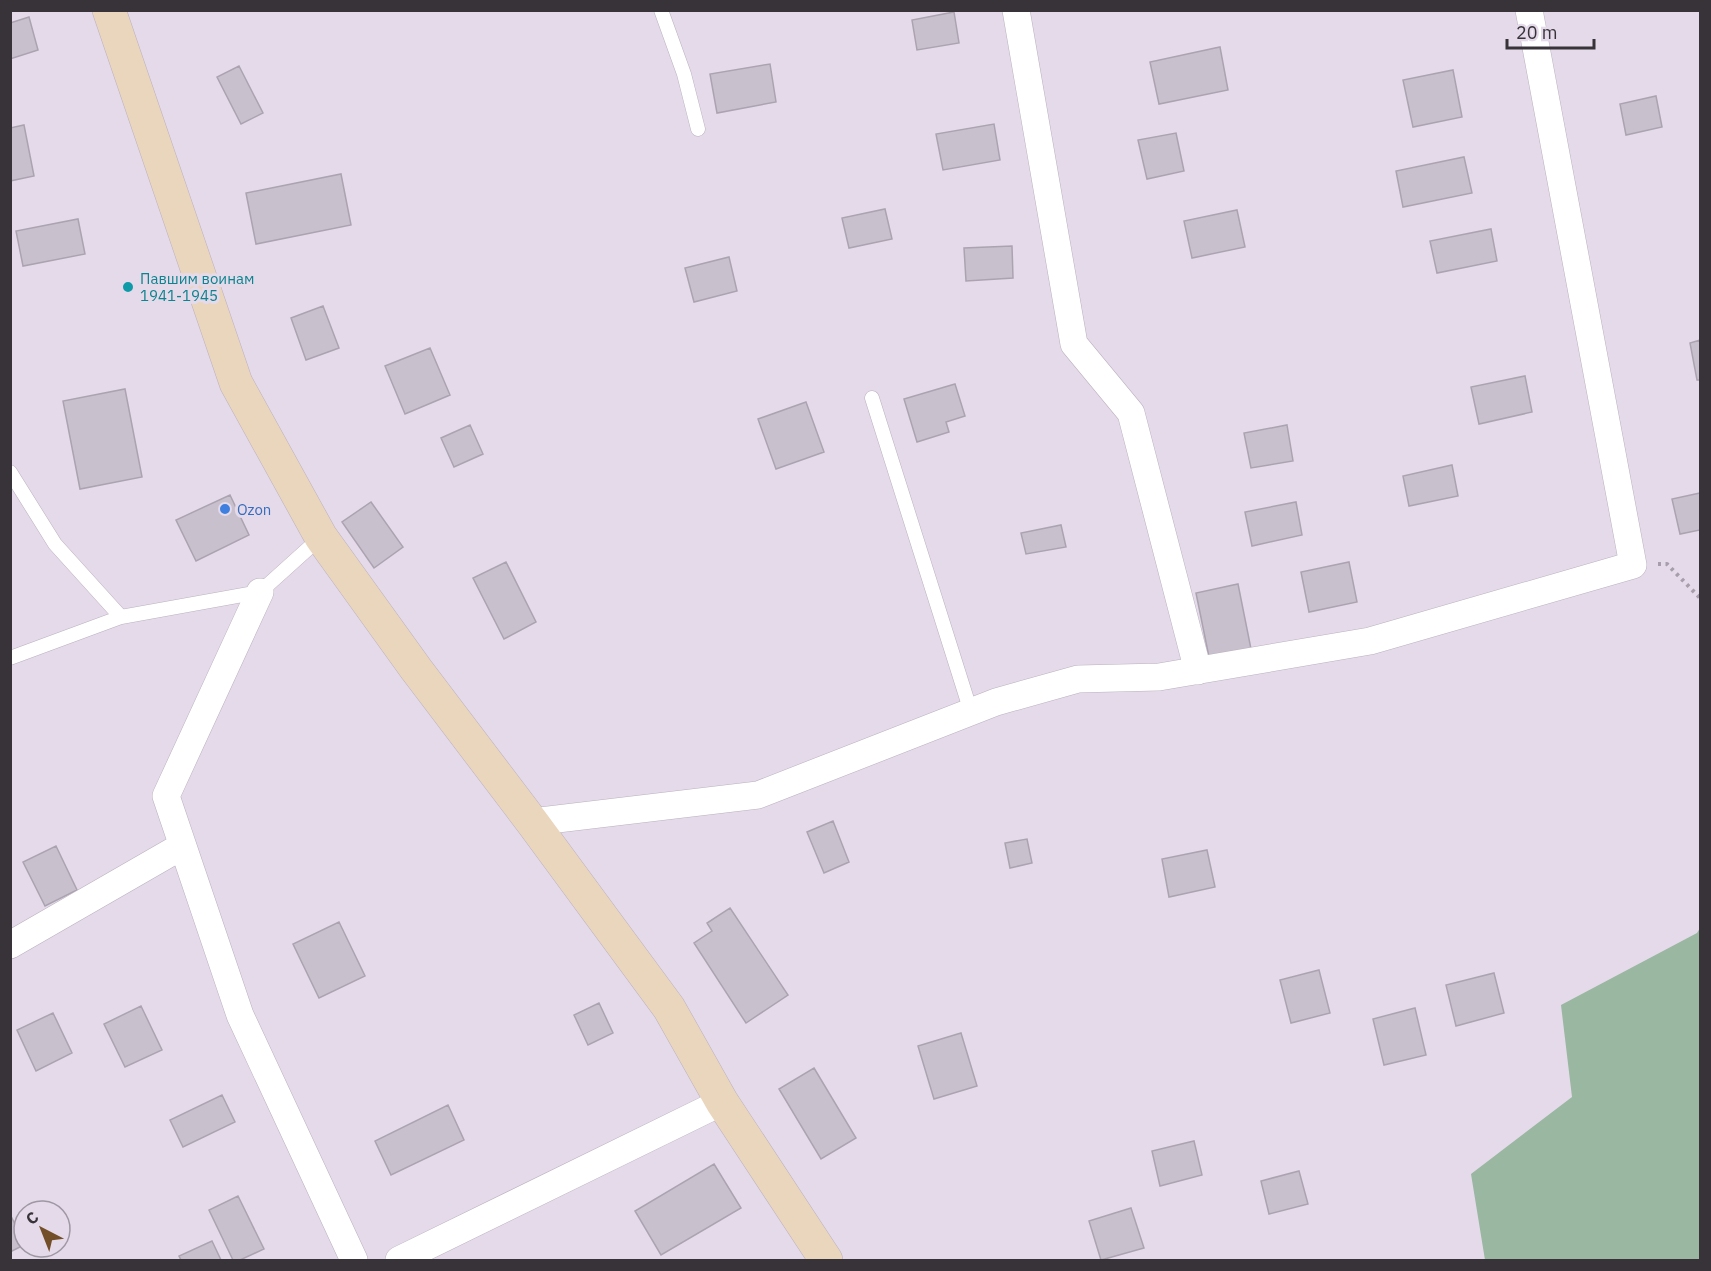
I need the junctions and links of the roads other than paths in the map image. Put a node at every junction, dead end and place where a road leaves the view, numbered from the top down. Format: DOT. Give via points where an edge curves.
graph roads {
  1 [pos="109,10"];
  2 [pos="661,10"];
  3 [pos="1016,10"];
  4 [pos="1529,10"];
  5 [pos="698,129"];
  6 [pos="872,399"];
  7 [pos="10,472"];
  8 [pos="321,537"];
  9 [pos="260,592"];
  10 [pos="121,617"];
  11 [pos="10,658"];
  12 [pos="1198,671"];
  13 [pos="971,712"];
  14 [pos="532,822"];
  15 [pos="182,846"];
  16 [pos="10,945"];
  17 [pos="722,1102"];
  18 [pos="354,1260"];
  19 [pos="399,1260"];
  20 [pos="826,1260"];
  1 -- 8 [label="street" via="236,383"];
  2 -- 5 [label="lane"];
  3 -- 12 [label="street" via="1074,344 1131,413"];
  4 -- 12 [label="street" via="1633,565 1370,641"];
  6 -- 13 [label="lane"];
  7 -- 10 [label="lane" via="55,544"];
  8 -- 9 [label="lane"];
  8 -- 14 [label="street"];
  9 -- 10 [label="lane"];
  9 -- 15 [label="street" via="166,796"];
  10 -- 11 [label="lane"];
  12 -- 13 [label="street" via="1160,677 1078,679"];
  13 -- 14 [label="street" via="758,795"];
  14 -- 17 [label="street" via="669,1008"];
  15 -- 16 [label="street"];
  15 -- 18 [label="street" via="240,1015"];
  17 -- 19 [label="street"];
  17 -- 20 [label="street"];
}
